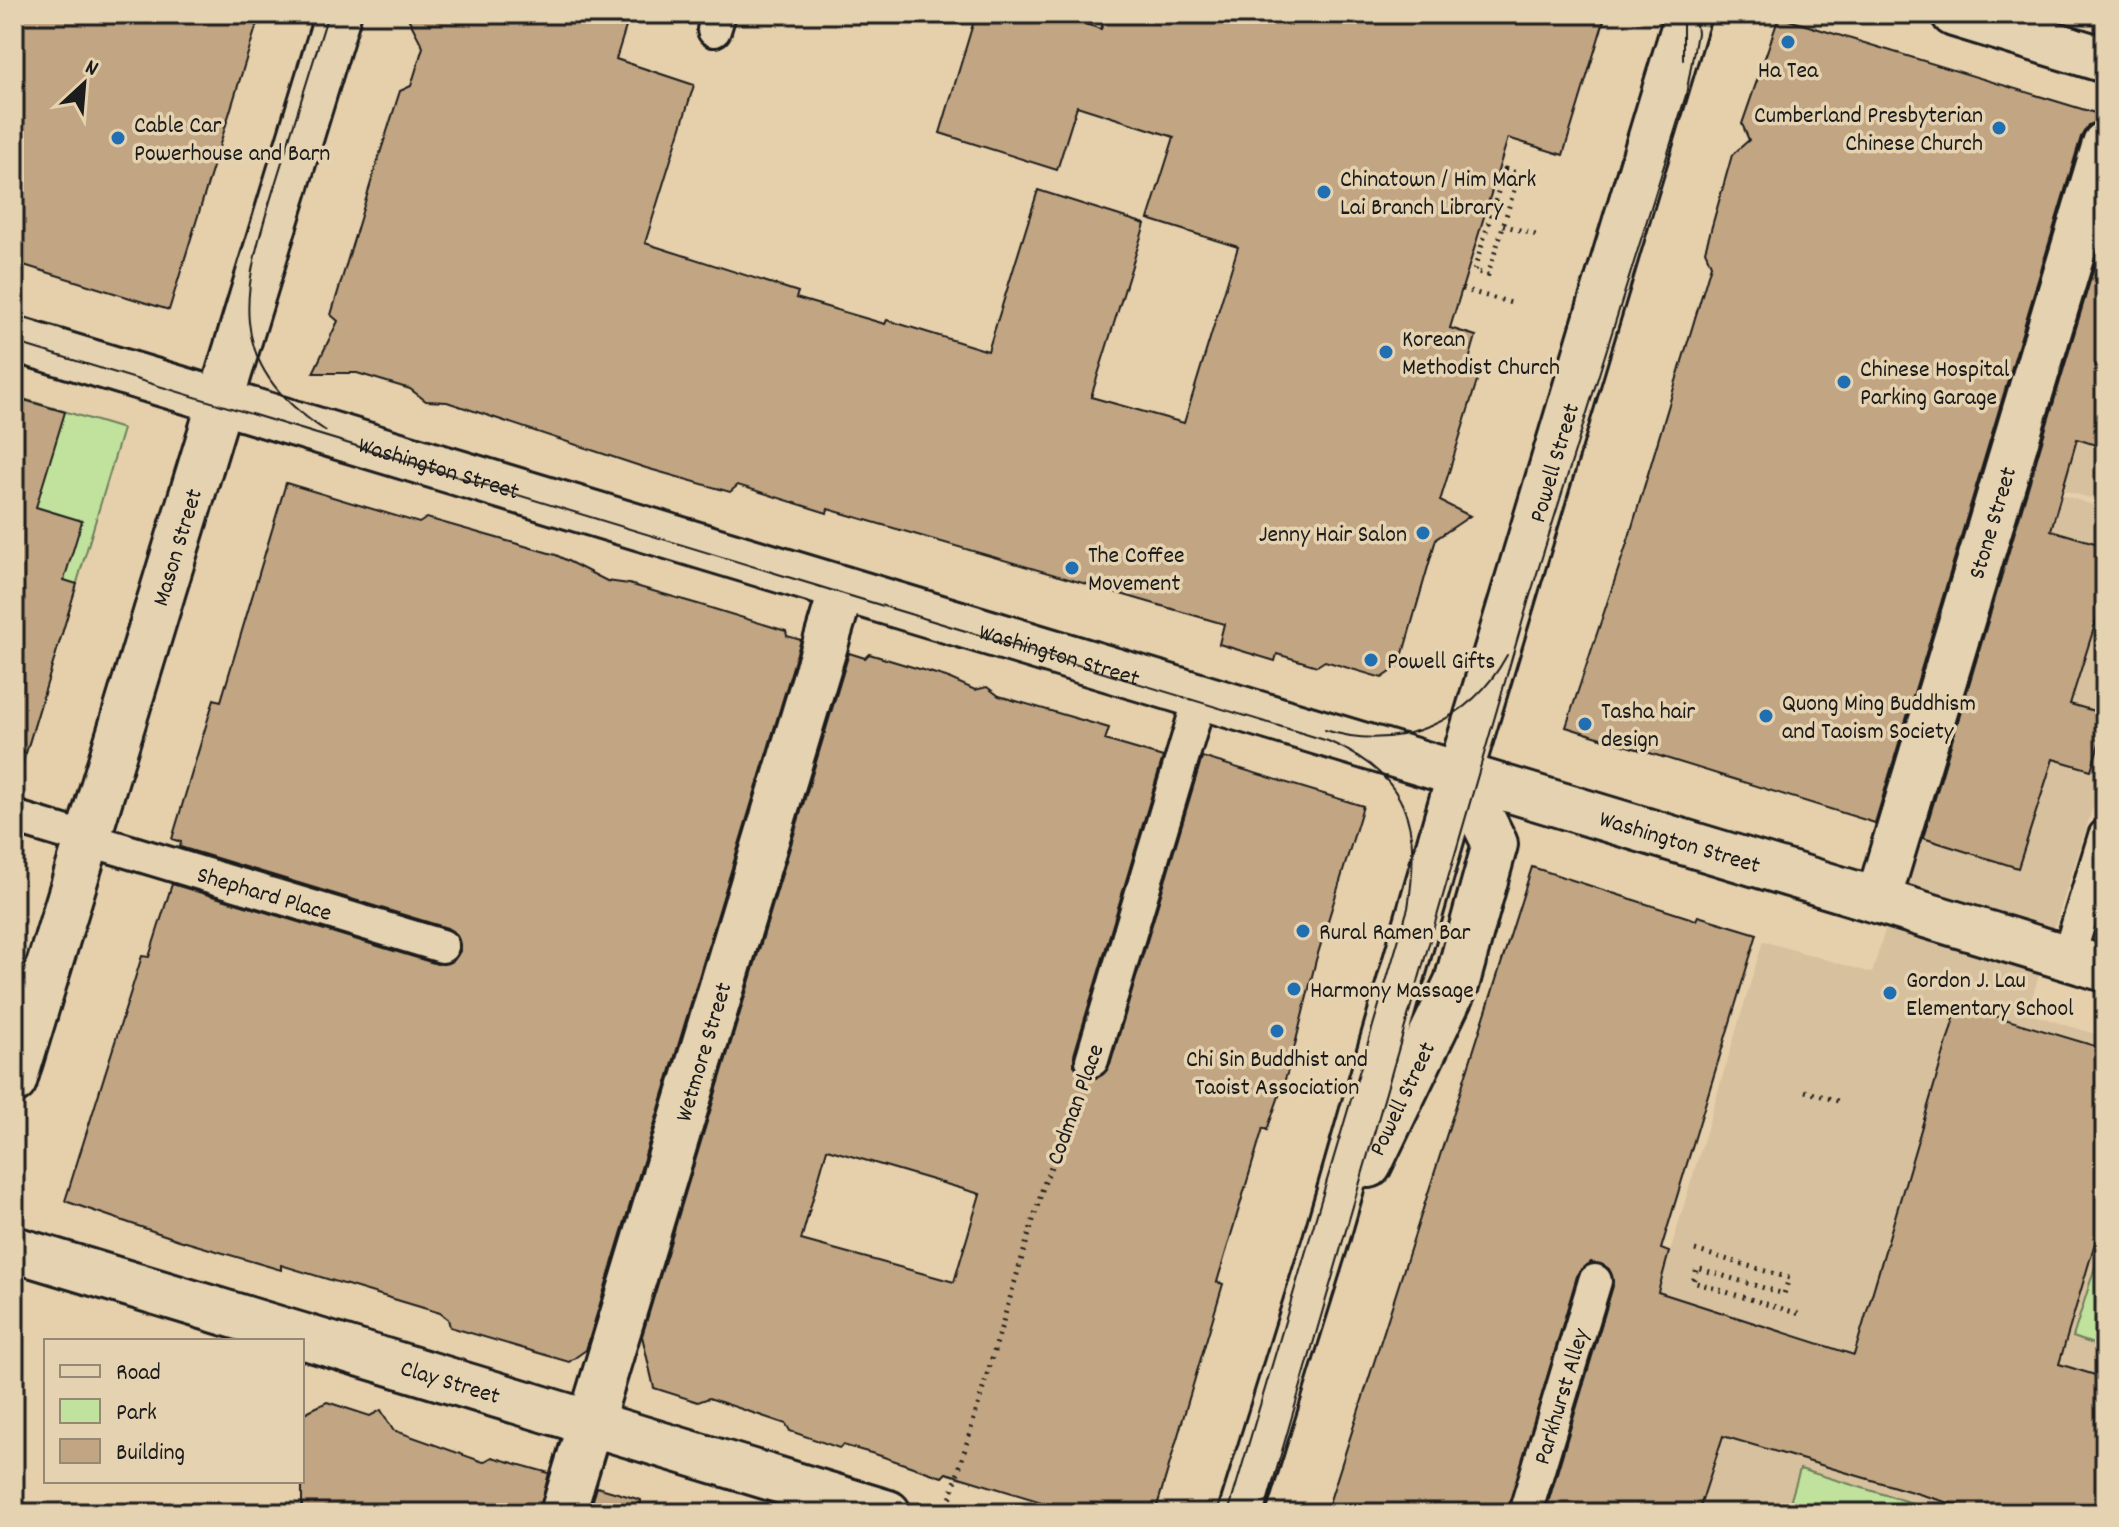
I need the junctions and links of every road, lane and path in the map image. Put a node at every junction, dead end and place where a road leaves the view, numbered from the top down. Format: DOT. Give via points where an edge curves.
graph roads {
  1 [pos="338,14"];
  2 [pos="1688,14"];
  3 [pos="1971,17"];
  4 [pos="2105,60"];
  5 [pos="2105,144"];
  6 [pos="1503,225"];
  7 [pos="1536,235"];
  8 [pos="1462,289"];
  9 [pos="1515,304"];
  10 [pos="14,339"];
  11 [pos="221,402"];
  12 [pos="842,589"];
  13 [pos="1201,695"];
  14 [pos="1460,773"];
  15 [pos="14,817"];
  16 [pos="2105,836"];
  17 [pos="88,839"];
  18 [pos="1878,900"];
  19 [pos="442,946"];
  20 [pos="2086,964"];
  21 [pos="1092,1060"];
  22 [pos="14,1081"];
  23 [pos="1805,1091"];
  24 [pos="1838,1101"];
  25 [pos="14,1249"];
  26 [pos="1695,1250"];
  27 [pos="1595,1281"];
  28 [pos="1803,1315"];
  29 [pos="591,1423"];
  30 [pos="563,1513"];
  31 [pos="888,1513"];
  32 [pos="946,1513"];
  33 [pos="1241,1513"];
  34 [pos="1525,1513"];
  1 -- 11 [label="street, Mason Street"];
  2 -- 14 [label="street, Powell Street"];
  3 -- 4 [label="street"];
  5 -- 18 [label="street, Stone Street"];
  6 -- 6 [label="path" via="1488,275 1474,271 1505,169 1519,174"];
  6 -- 7 [label="path"];
  8 -- 9 [label="path"];
  10 -- 11 [label="street, Washington Street"];
  11 -- 12 [label="street, Washington Street"];
  11 -- 17 [label="street, Mason Street"];
  12 -- 13 [label="street, Washington Street"];
  12 -- 29 [label="street, Wetmore Street"];
  13 -- 14 [label="street, Washington Street"];
  13 -- 21 [label="lane, Codman Place"];
  14 -- 18 [label="street, Washington Street"];
  14 -- 33 [label="street, Powell Street" via="1326,1240"];
  15 -- 17 [label="lane, Shephard Place"];
  16 -- 20 [label="lane"];
  17 -- 19 [label="lane, Shephard Place"];
  17 -- 22 [label="street, Mason Street"];
  18 -- 20 [label="street, Washington Street"];
  21 -- 32 [label="path, Codman Place" via="1043,1187"];
  23 -- 24 [label="path"];
  25 -- 29 [label="street, Clay Street"];
  26 -- 28 [label="path" via="1789,1278 1784,1294 1697,1268 1693,1282"];
  27 -- 34 [label="lane, Parkhurst Alley"];
  29 -- 30 [label="street, Wetmore Street"];
  29 -- 31 [label="street, Clay Street"];
}
